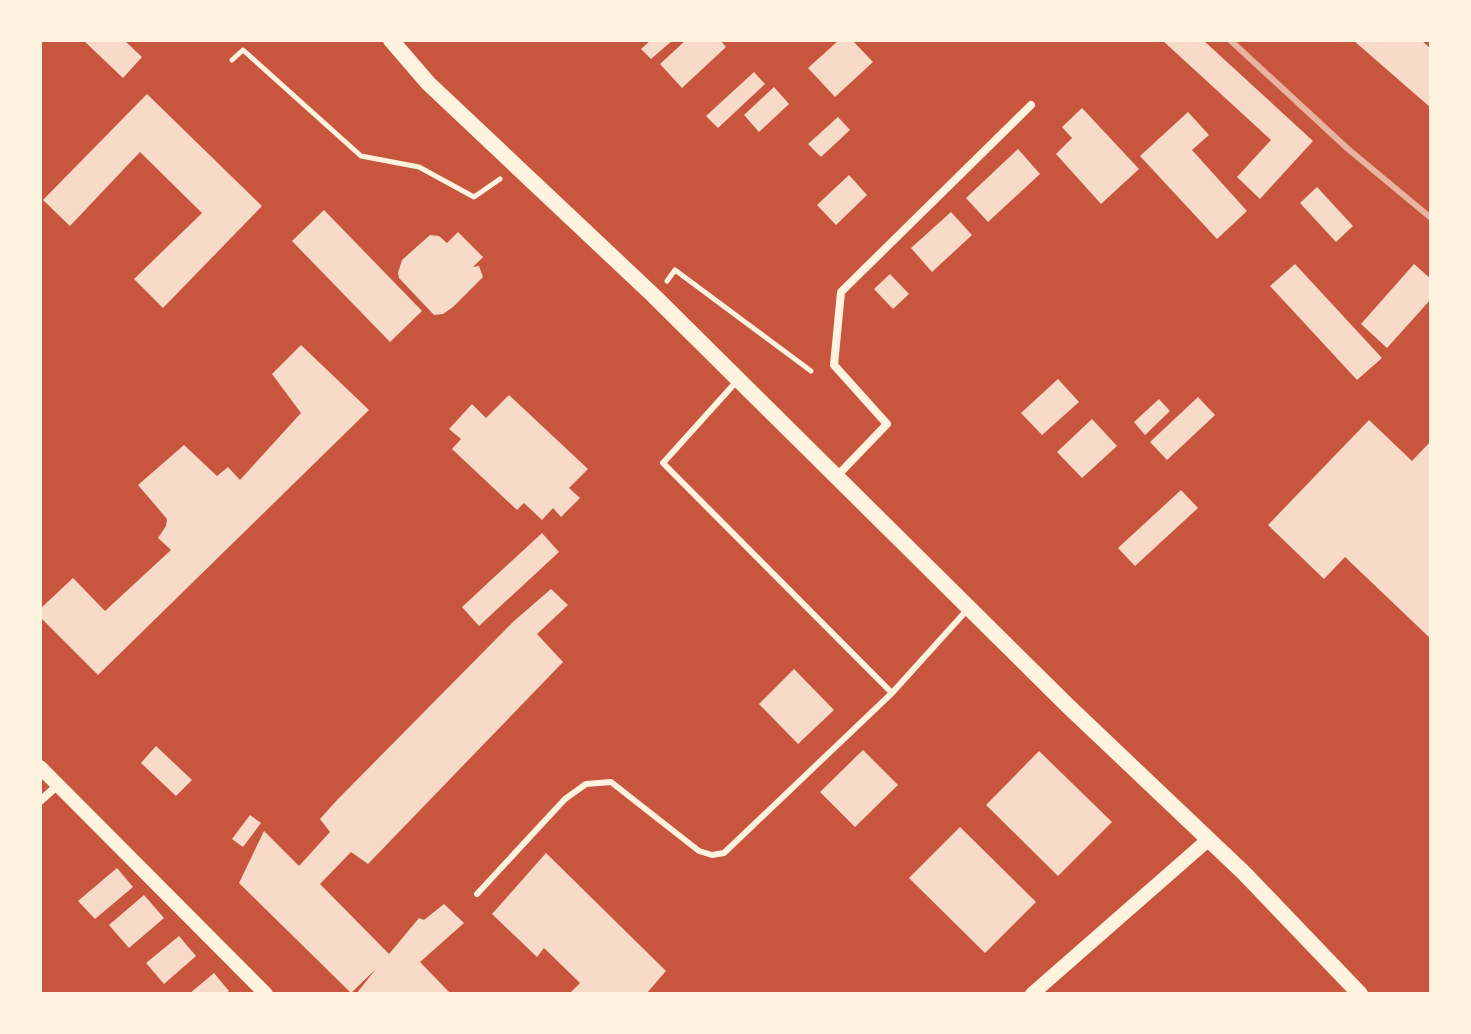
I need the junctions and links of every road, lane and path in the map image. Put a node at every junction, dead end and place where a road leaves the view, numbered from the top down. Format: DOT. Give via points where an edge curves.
graph roads {
  1 [pos="391,40"];
  2 [pos="232,60"];
  3 [pos="1031,105"];
  4 [pos="503,178"];
  5 [pos="654,296"];
  6 [pos="811,371"];
  7 [pos="738,379"];
  8 [pos="836,476"];
  9 [pos="969,608"];
  10 [pos="892,693"];
  11 [pos="40,767"];
  12 [pos="57,786"];
  13 [pos="40,801"];
  14 [pos="1209,839"];
  15 [pos="477,894"];
  16 [pos="266,994"];
  17 [pos="1032,994"];
  18 [pos="1360,994"];
  1 -- 5 [label="main road" via="428,83"];
  2 -- 4 [label="path" via="243,50 361,156 419,167 474,197"];
  3 -- 8 [label="street" via="841,292 834,365 887,424"];
  5 -- 6 [label="path" via="675,270"];
  5 -- 7 [label="main road"];
  7 -- 8 [label="main road"];
  7 -- 10 [label="lane" via="663,463"];
  8 -- 9 [label="main road"];
  9 -- 10 [label="lane"];
  9 -- 14 [label="main road"];
  10 -- 15 [label="lane" via="724,853 699,851 611,782 586,784 565,799"];
  11 -- 12 [label="street"];
  12 -- 13 [label="street"];
  12 -- 16 [label="street"];
  14 -- 17 [label="street"];
  14 -- 18 [label="main road"];
}
